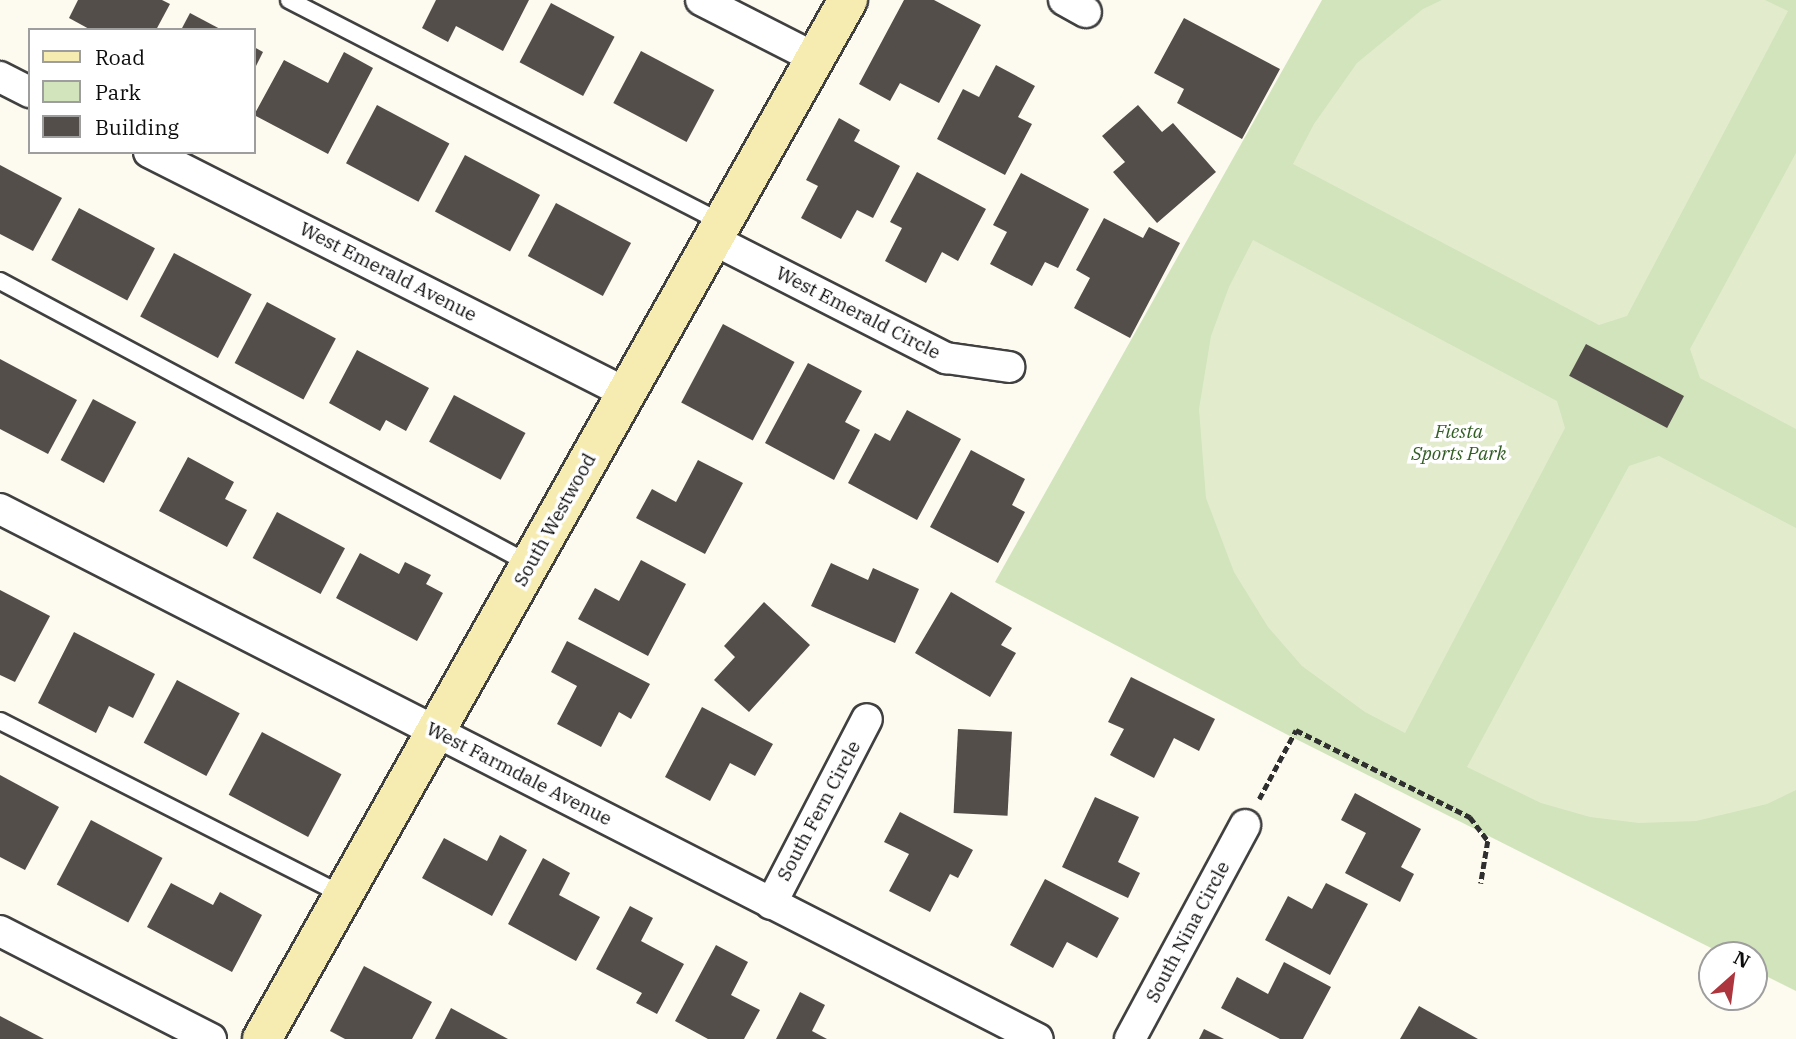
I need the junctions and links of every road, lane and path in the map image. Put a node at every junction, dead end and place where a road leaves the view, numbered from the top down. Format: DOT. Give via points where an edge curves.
graph roads {
  1 [pos="289,0"];
  2 [pos="701,0"];
  3 [pos="848,0"];
  4 [pos="815,58"];
  5 [pos="0,77"];
  6 [pos="28,91"];
  7 [pos="153,154"];
  8 [pos="717,231"];
  9 [pos="0,281"];
  10 [pos="1009,367"];
  11 [pos="626,393"];
  12 [pos="0,509"];
  13 [pos="530,564"];
  14 [pos="867,719"];
  15 [pos="0,721"];
  16 [pos="435,731"];
  17 [pos="1245,825"];
  18 [pos="1481,883"];
  19 [pos="343,895"];
  20 [pos="771,904"];
  21 [pos="0,931"];
  22 [pos="212,1039"];
  23 [pos="262,1039"];
  24 [pos="1038,1039"];
  25 [pos="1130,1039"];
  1 -- 8 [label="lane"];
  2 -- 4 [label="street"];
  3 -- 4 [label="street, South Westwood"];
  4 -- 8 [label="street, South Westwood"];
  5 -- 6 [label="street"];
  7 -- 11 [label="street, West Emerald Avenue"];
  8 -- 10 [label="street, West Emerald Circle" via="946,358"];
  8 -- 11 [label="street, South Westwood"];
  9 -- 13 [label="lane"];
  11 -- 13 [label="street, South Westwood"];
  12 -- 16 [label="street, West Farmdale Avenue"];
  13 -- 16 [label="street, South Westwood"];
  14 -- 20 [label="street, South Fern Circle"];
  15 -- 19 [label="lane"];
  16 -- 19 [label="street, South Westwood"];
  16 -- 20 [label="street, West Farmdale Avenue"];
  17 -- 18 [label="path" via="1296,730 1470,817 1488,841"];
  17 -- 25 [label="street, South Nina Circle"];
  19 -- 23 [label="street, South Westwood"];
  20 -- 24 [label="street, West Farmdale Avenue"];
  21 -- 22 [label="street"];
}
